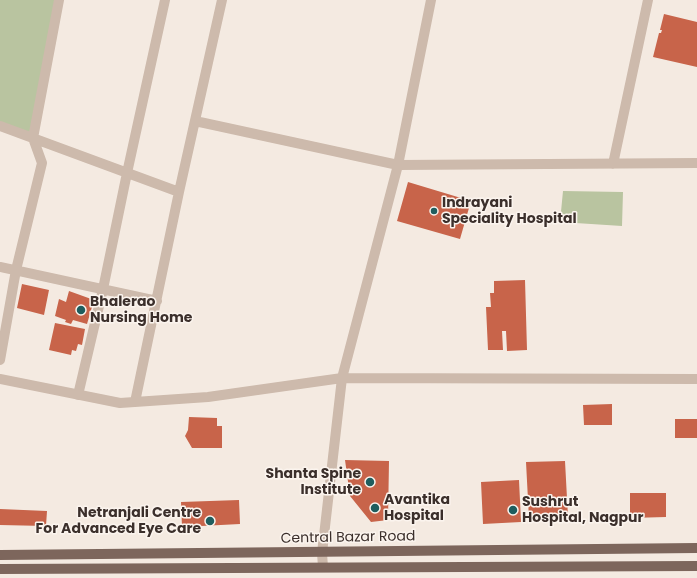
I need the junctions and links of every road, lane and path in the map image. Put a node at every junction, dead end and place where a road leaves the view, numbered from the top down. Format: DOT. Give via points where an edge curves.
graph roads {
  1 [pos="59,0"];
  2 [pos="165,0"];
  3 [pos="222,0"];
  4 [pos="431,0"];
  5 [pos="648,0"];
  6 [pos="195,121"];
  7 [pos="0,126"];
  8 [pos="33,138"];
  9 [pos="697,163"];
  10 [pos="613,164"];
  11 [pos="398,165"];
  12 [pos="127,173"];
  13 [pos="179,192"];
  14 [pos="0,267"];
  15 [pos="16,270"];
  16 [pos="104,289"];
  17 [pos="156,301"];
  18 [pos="0,360"];
  19 [pos="342,378"];
  20 [pos="697,379"];
  21 [pos="0,380"];
  22 [pos="78,395"];
  23 [pos="135,402"];
  24 [pos="697,548"];
  25 [pos="322,553"];
  26 [pos="0,555"];
  27 [pos="697,566"];
  28 [pos="323,567"];
  29 [pos="0,569"];
  1 -- 8 [label="street"];
  2 -- 12 [label="street"];
  3 -- 6 [label="street"];
  4 -- 11 [label="street"];
  5 -- 10 [label="street"];
  6 -- 11 [label="street"];
  6 -- 13 [label="street"];
  7 -- 8 [label="street"];
  8 -- 12 [label="street"];
  8 -- 15 [label="street" via="42,163"];
  9 -- 10 [label="street"];
  10 -- 11 [label="street"];
  11 -- 19 [label="street"];
  12 -- 13 [label="street"];
  12 -- 16 [label="street"];
  13 -- 17 [label="street"];
  14 -- 15 [label="street"];
  15 -- 16 [label="street"];
  15 -- 18 [label="street"];
  16 -- 17 [label="street"];
  16 -- 22 [label="street"];
  17 -- 23 [label="street"];
  19 -- 20 [label="street"];
  19 -- 23 [label="street" via="208,397"];
  19 -- 25 [label="street"];
  21 -- 22 [label="street"];
  22 -- 23 [label="street" via="120,403"];
  24 -- 25 [label="main road, Central Bazar Road"];
  25 -- 26 [label="main road, Central Bazar Road"];
  25 -- 28 [label="street"];
  27 -- 28 [label="main road, Central Bazar Road"];
  28 -- 29 [label="main road, Central Bazar Road"];
}
